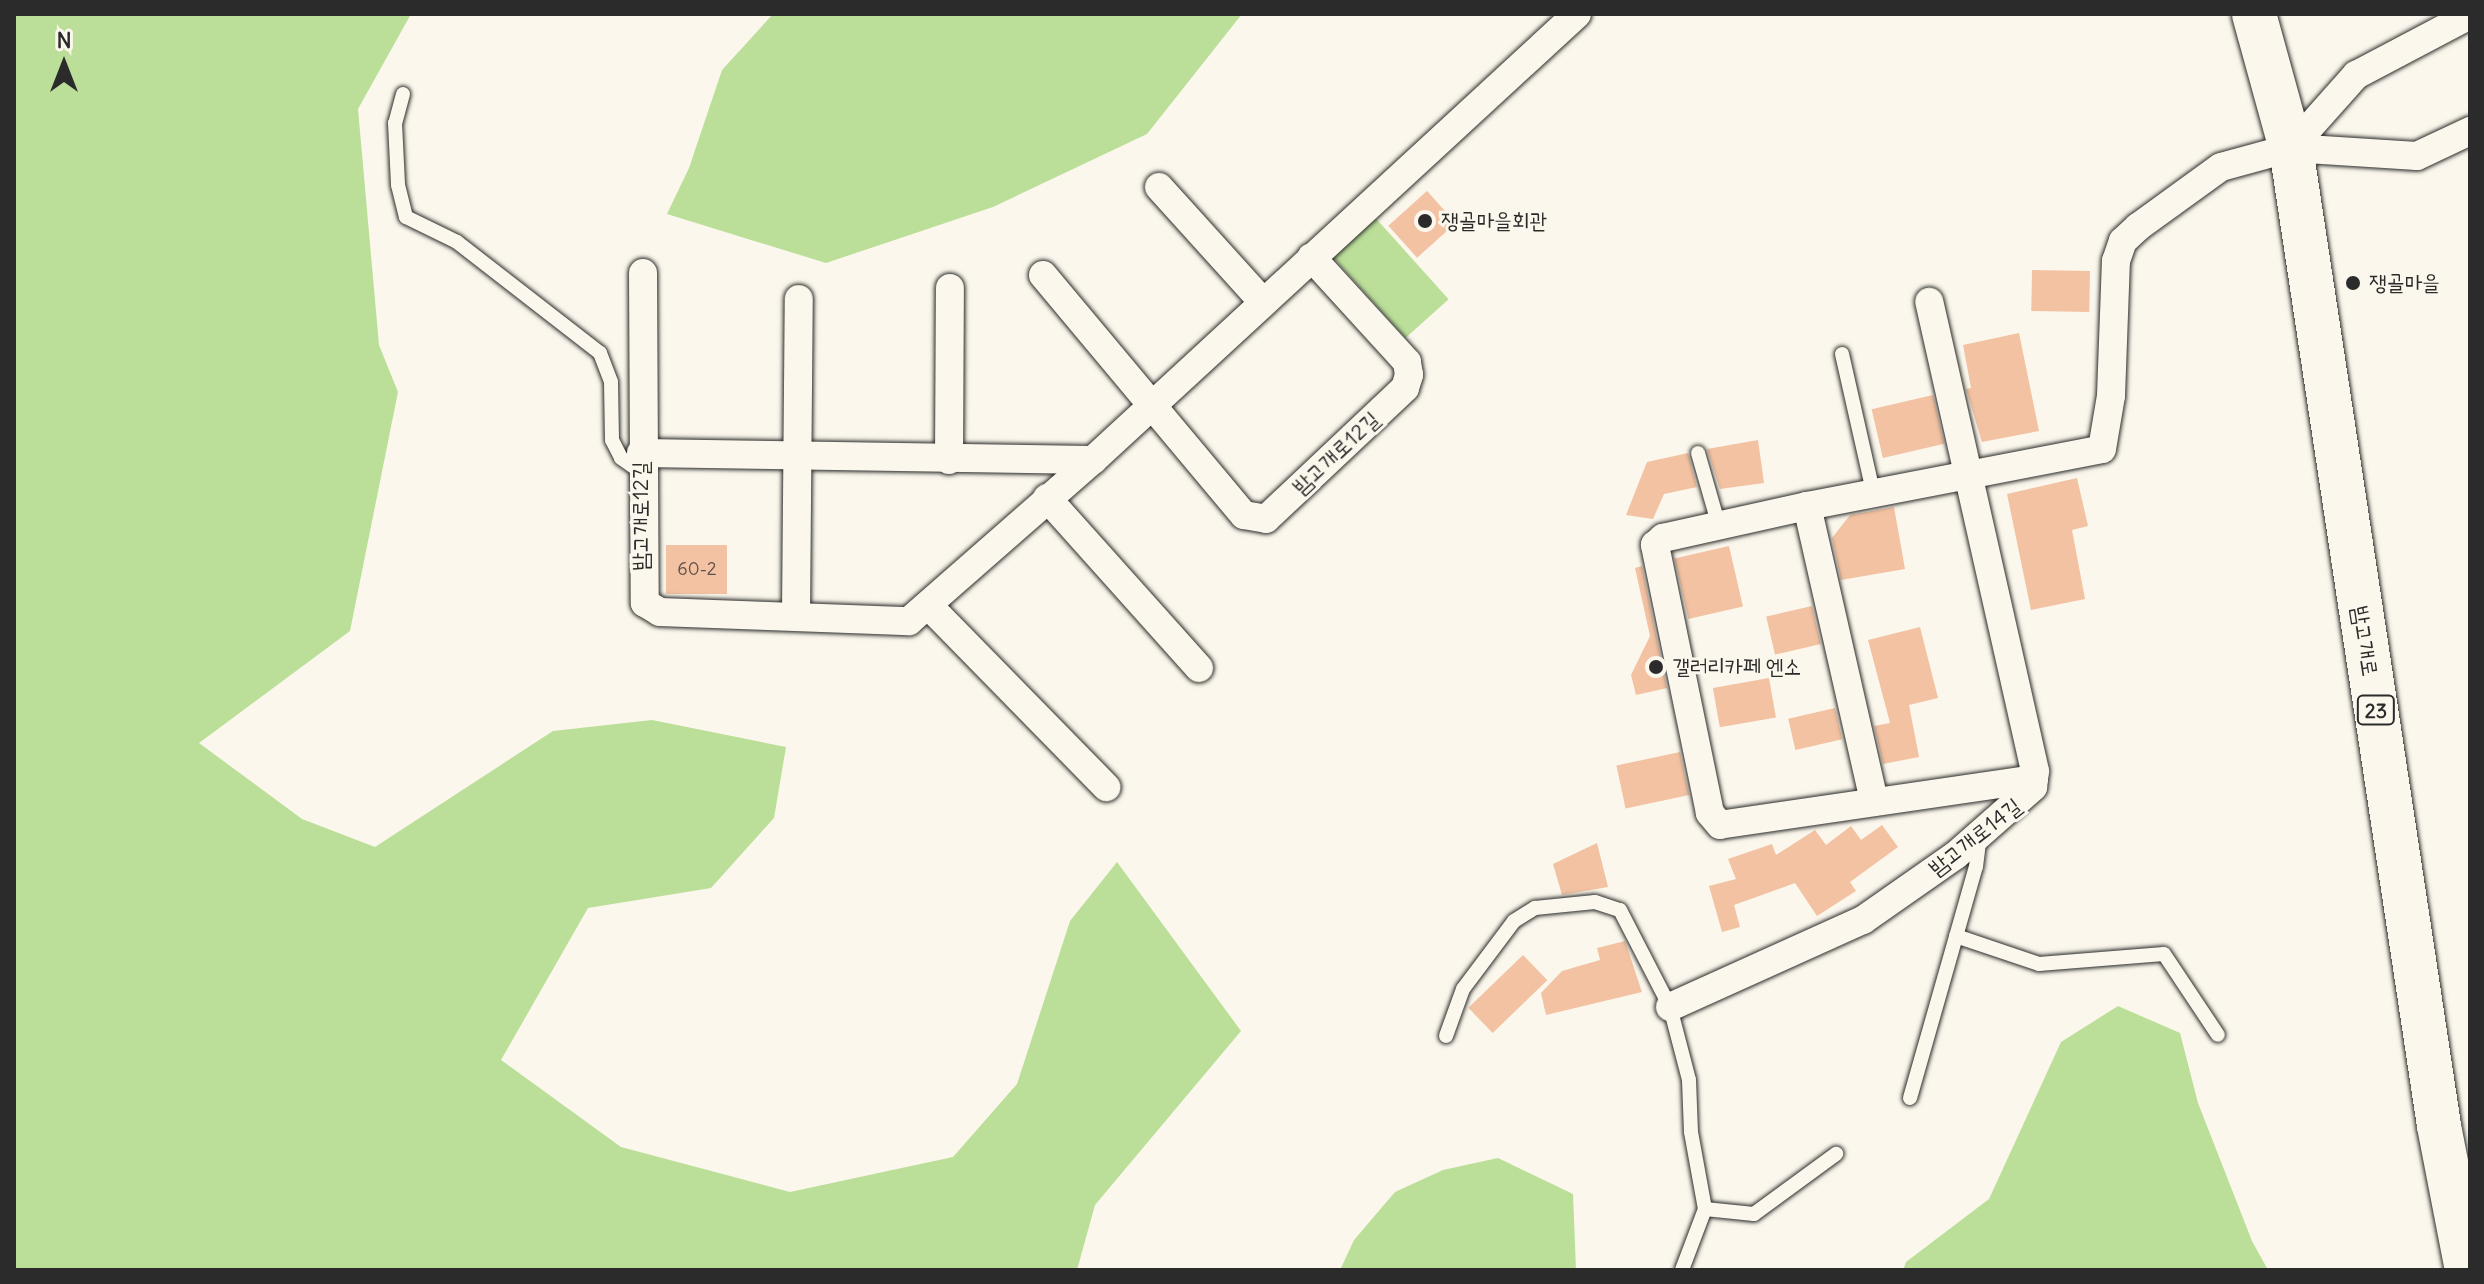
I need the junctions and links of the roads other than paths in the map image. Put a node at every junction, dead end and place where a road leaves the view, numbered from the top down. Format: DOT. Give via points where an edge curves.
graph roads {
  1 [pos="1577,14"];
  2 [pos="2254,14"];
  3 [pos="2470,15"];
  4 [pos="403,94"];
  5 [pos="2470,131"];
  6 [pos="2291,148"];
  7 [pos="1159,187"];
  8 [pos="1311,257"];
  9 [pos="643,273"];
  10 [pos="1043,275"];
  11 [pos="950,288"];
  12 [pos="799,299"];
  13 [pos="1262,301"];
  14 [pos="1929,302"];
  15 [pos="1842,354"];
  16 [pos="1152,404"];
  17 [pos="1698,453"];
  18 [pos="796,455"];
  19 [pos="949,460"];
  20 [pos="1093,460"];
  21 [pos="641,462"];
  22 [pos="1968,472"];
  23 [pos="1873,492"];
  24 [pos="1047,498"];
  25 [pos="1807,506"];
  26 [pos="1719,526"];
  27 [pos="928,605"];
  28 [pos="796,615"];
  29 [pos="1199,668"];
  30 [pos="2034,779"];
  31 [pos="1106,787"];
  32 [pos="1874,801"];
  33 [pos="1980,835"];
  34 [pos="1956,936"];
  35 [pos="1670,1007"];
  36 [pos="2218,1035"];
  37 [pos="1446,1036"];
  38 [pos="1910,1098"];
  39 [pos="1836,1154"];
  40 [pos="1705,1209"];
  41 [pos="2467,1256"];
  42 [pos="1682,1270"];
  1 -- 8 [label="street, 밤고개로12길"];
  2 -- 6 [label="main road, 밤고개로 / 23"];
  3 -- 6 [label="street" via="2356,75"];
  4 -- 21 [label="lane" via="395,123 398,185 406,217 457,242 600,353 611,382 612,440 621,458"];
  5 -- 6 [label="street" via="2417,156"];
  6 -- 22 [label="street" via="2209,172 2123,241 2116,261 2111,396 2102,449"];
  6 -- 41 [label="main road, 밤고개로 / 23" via="2439,1126"];
  7 -- 13 [label="street"];
  8 -- 13 [label="street, 밤고개로12길"];
  8 -- 16 [label="street, 밤고개로12길" via="1407,362 1409,375 1405,388 1266,519 1244,515"];
  9 -- 21 [label="street, 밤고개로12길"];
  10 -- 16 [label="street"];
  11 -- 19 [label="street"];
  12 -- 18 [label="street"];
  13 -- 16 [label="street, 밤고개로12길"];
  14 -- 22 [label="street, 밤고개로14길"];
  15 -- 23 [label="lane"];
  16 -- 20 [label="street, 밤고개로12길"];
  17 -- 26 [label="lane"];
  18 -- 19 [label="street"];
  18 -- 21 [label="street"];
  18 -- 28 [label="street"];
  19 -- 20 [label="street"];
  20 -- 24 [label="street, 밤고개로12길"];
  21 -- 28 [label="street, 밤고개로12길" via="642,594 651,609"];
  22 -- 23 [label="street"];
  22 -- 30 [label="street, 밤고개로14길"];
  23 -- 25 [label="street"];
  24 -- 27 [label="street, 밤고개로12길"];
  24 -- 29 [label="street"];
  25 -- 26 [label="street"];
  25 -- 32 [label="street"];
  26 -- 32 [label="street" via="1663,538 1654,557 1710,813 1720,825"];
  27 -- 28 [label="street, 밤고개로12길" via="909,621"];
  27 -- 31 [label="street"];
  30 -- 32 [label="street"];
  30 -- 33 [label="street, 밤고개로14길" via="2030,794"];
  33 -- 34 [label="lane"];
  33 -- 35 [label="street, 밤고개로14길" via="1863,920"];
  34 -- 36 [label="lane" via="2039,964 2164,954"];
  34 -- 38 [label="lane"];
  35 -- 37 [label="lane" via="1620,910 1595,902 1535,908 1514,921 1463,989"];
  35 -- 40 [label="lane" via="1689,1080 1691,1132"];
  39 -- 40 [label="lane" via="1754,1214"];
  40 -- 42 [label="lane"];
}
